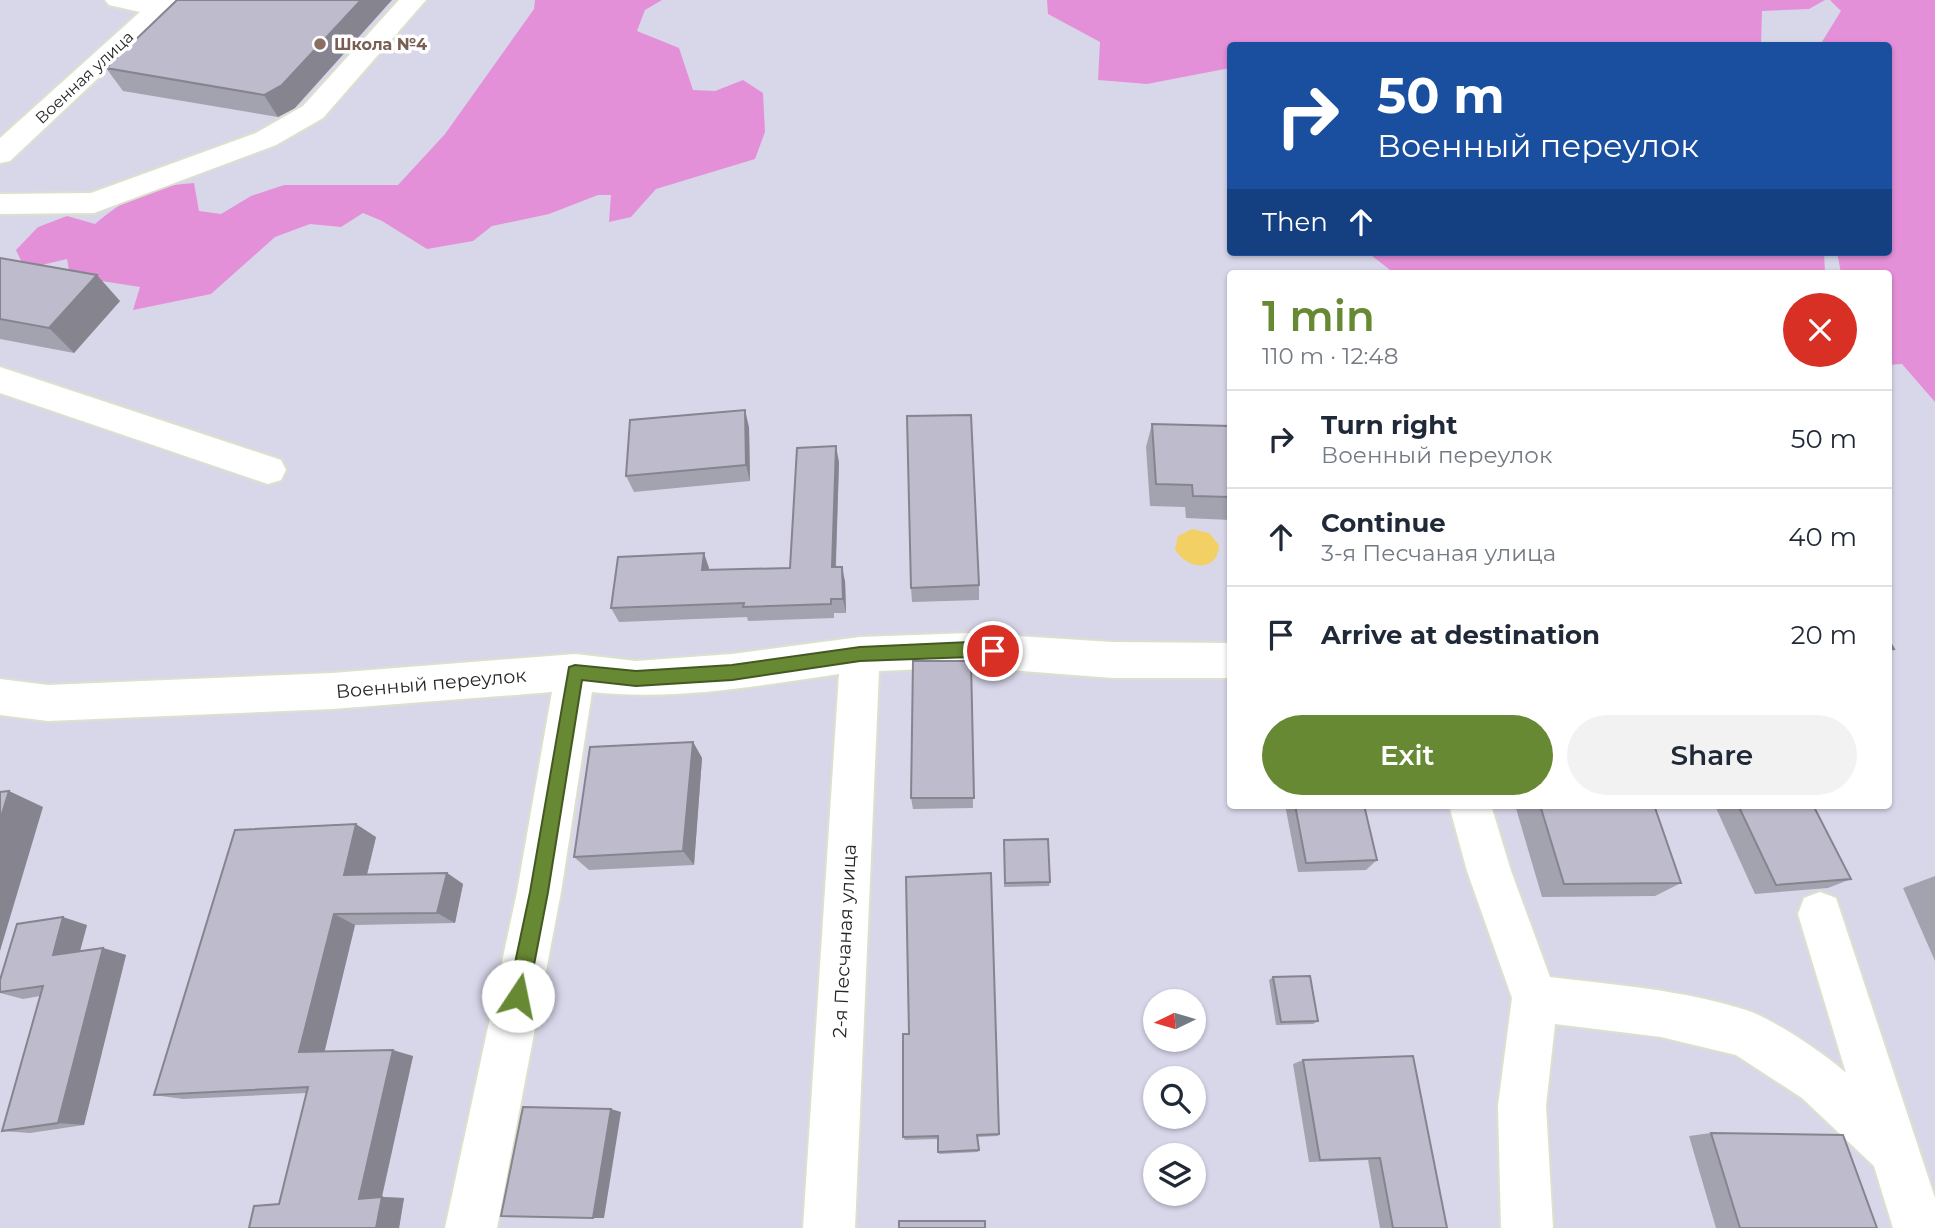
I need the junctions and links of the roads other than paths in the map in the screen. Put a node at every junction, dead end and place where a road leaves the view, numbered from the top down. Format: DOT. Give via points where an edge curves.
graph roads {
  1 [pos="118,0"];
  2 [pos="413,0"];
  3 [pos="164,4"];
  4 [pos="0,154"];
  5 [pos="0,204"];
  6 [pos="0,380"];
  7 [pos="268,470"];
  8 [pos="860,654"];
  9 [pos="1227,661"];
  10 [pos="575,672"];
  11 [pos="0,697"];
  12 [pos="1472,809"];
  13 [pos="1820,914"];
  14 [pos="1535,998"];
  15 [pos="1894,1150"];
  16 [pos="471,1228"];
  17 [pos="829,1228"];
  18 [pos="1527,1228"];
  19 [pos="1919,1228"];
  1 -- 3 [label="street"];
  2 -- 5 [label="street" via="313,112 266,139 94,202"];
  3 -- 4 [label="street, Военная улица"];
  6 -- 7 [label="street"];
  8 -- 9 [label="street, Военный переулок" via="970,650 1113,660"];
  8 -- 10 [label="street, Военный переулок" via="732,672 636,679"];
  8 -- 17 [label="street, 2-я Песчаная улица"];
  10 -- 11 [label="street, Военный переулок" via="305,693 48,703"];
  10 -- 16 [label="street" via="539,892"];
  12 -- 14 [label="street" via="1489,872"];
  13 -- 15 [label="street"];
  14 -- 15 [label="street" via="1661,1014 1746,1034 1819,1080"];
  14 -- 18 [label="street" via="1522,1106"];
  15 -- 19 [label="street"];
}
